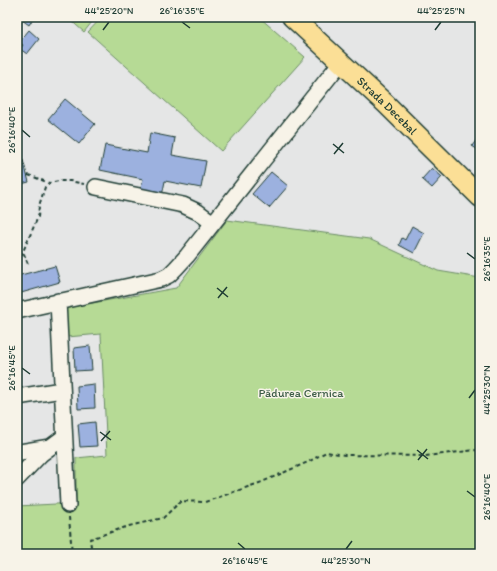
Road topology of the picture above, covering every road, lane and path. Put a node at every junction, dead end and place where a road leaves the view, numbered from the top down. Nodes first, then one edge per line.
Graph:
1 (292, 17) edge
2 (341, 62) junction
3 (28, 175) dead end
4 (49, 183) junction
5 (96, 187) joint
6 (480, 197) edge
7 (213, 223) junction
8 (21, 256) junction
9 (17, 257) edge
10 (28, 264) dead end
11 (58, 301) junction
12 (17, 311) edge
13 (62, 390) junction
14 (17, 396) edge
15 (64, 437) junction
16 (52, 446) junction
17 (20, 452) dead end
18 (480, 452) edge
19 (17, 479) edge
20 (68, 505) joint
21 (72, 554) edge
22 (92, 554) edge

1 - 2 main road, Strada Decebal
2 - 6 main road, Strada Decebal
2 - 7 lane
3 - 4 path
4 - 5 path
4 - 8 path
5 - 7 lane
7 - 11 lane
8 - 9 path
8 - 10 path
11 - 12 lane
11 - 13 lane
13 - 14 lane
13 - 15 lane
15 - 16 lane
15 - 20 lane
16 - 17 lane
16 - 19 lane
18 - 22 path
20 - 21 path

